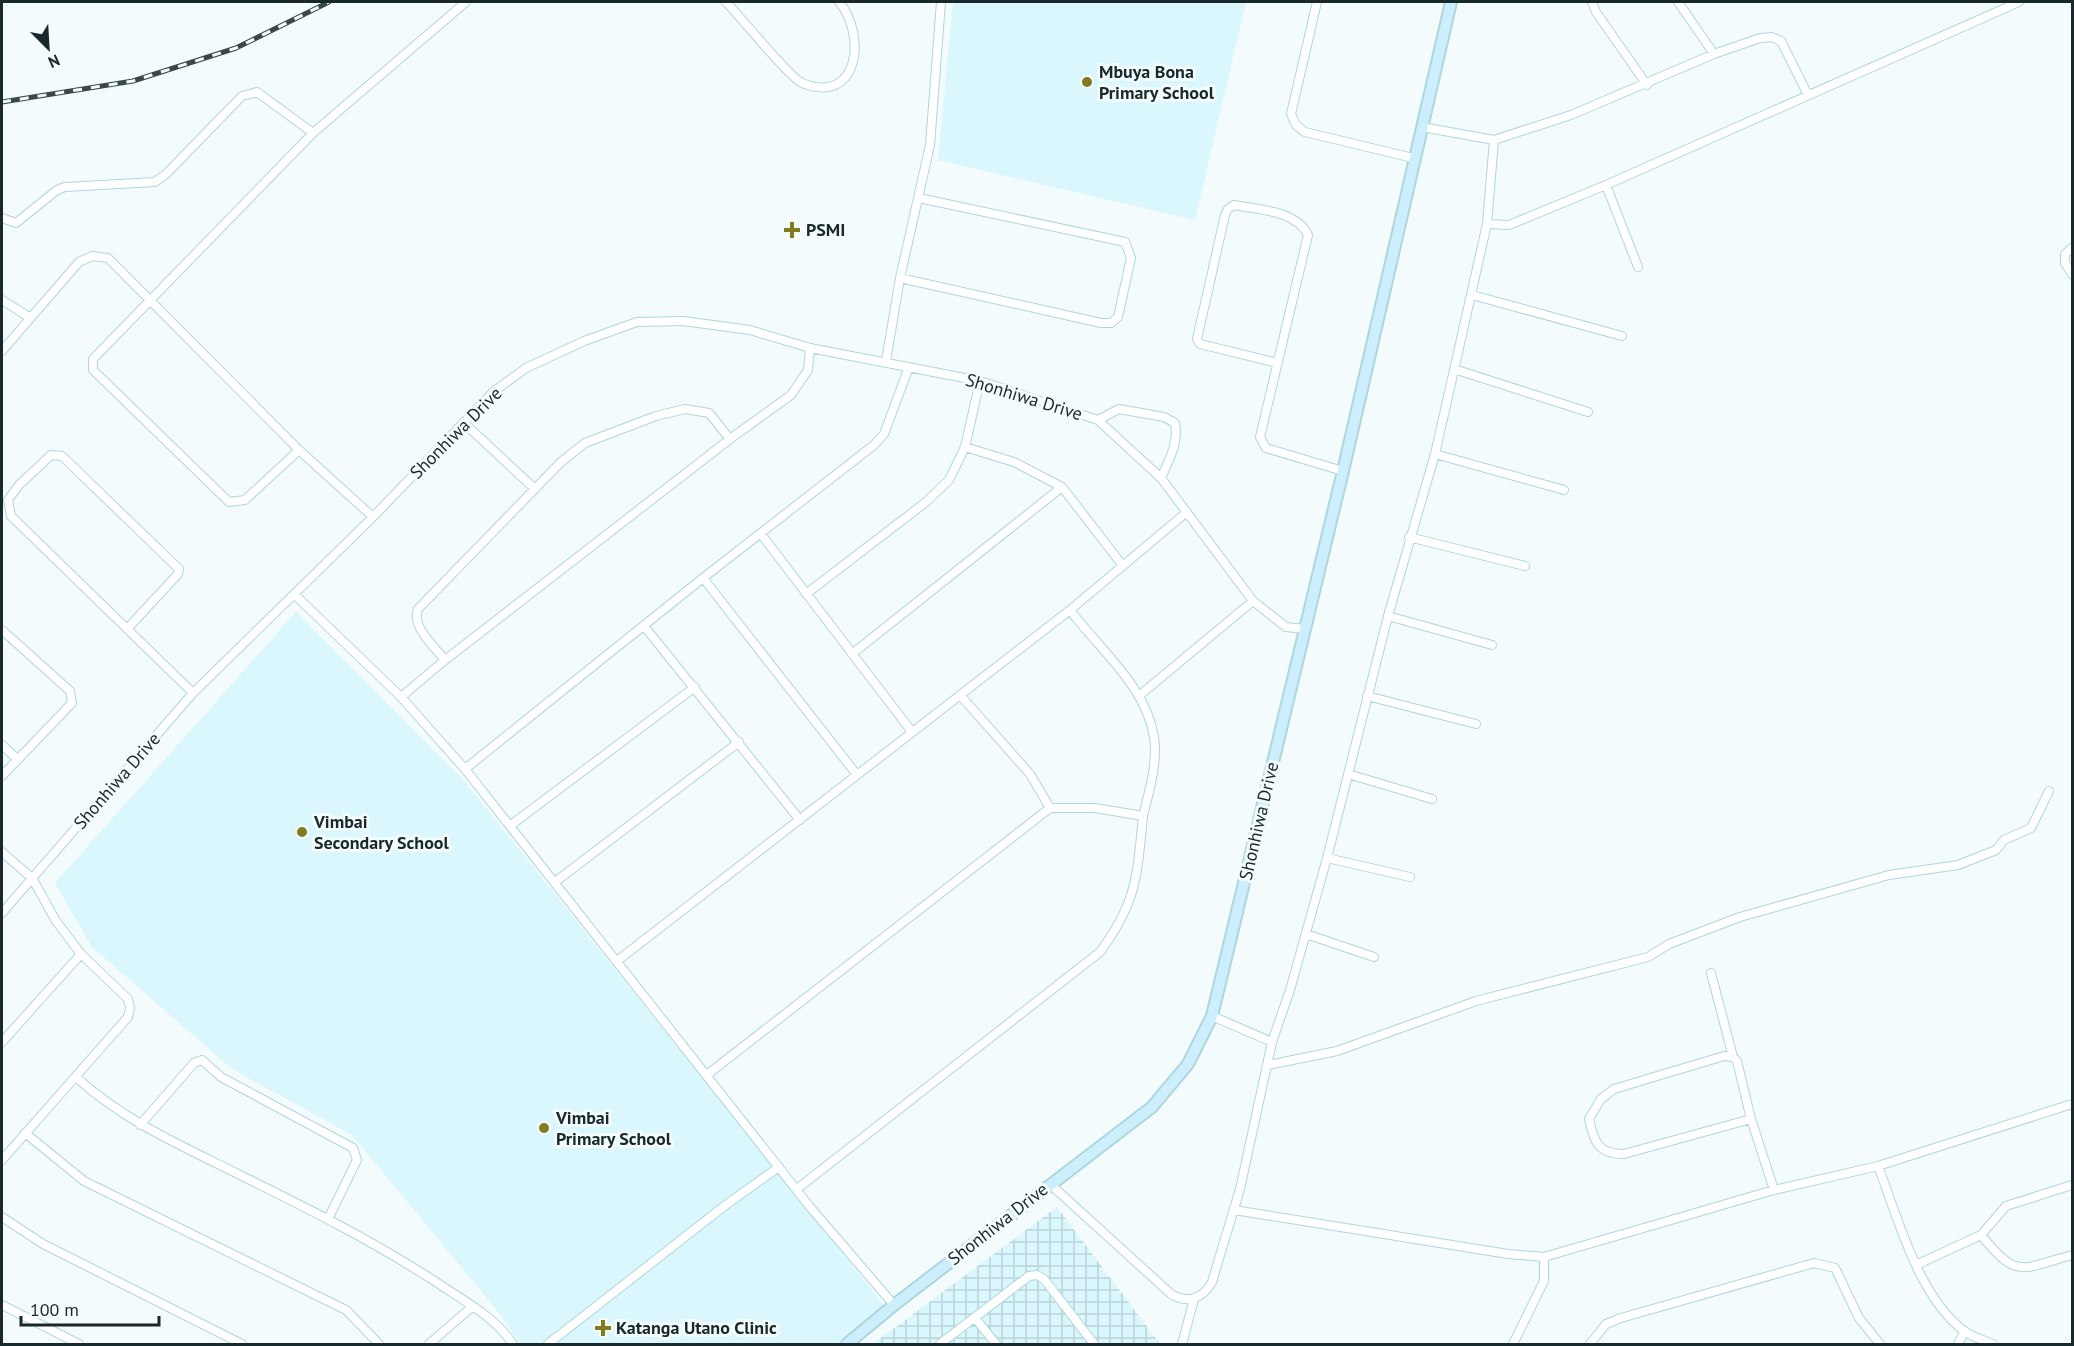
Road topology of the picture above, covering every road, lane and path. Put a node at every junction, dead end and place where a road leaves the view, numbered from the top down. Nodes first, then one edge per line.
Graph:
1 (466, 2) edge
2 (726, 2) edge
3 (839, 2) edge
4 (941, 2) edge
5 (1317, 2) edge
6 (1451, 2) edge
7 (1592, 2) edge
8 (1678, 2) edge
9 (2019, 2) edge
10 (1714, 54) junction
11 (1647, 85) junction
12 (1808, 95) junction
13 (1422, 127) junction
14 (312, 133) junction
15 (1494, 140) junction
16 (1413, 158) junction
17 (1605, 185) junction
18 (919, 198) junction
19 (2, 218) edge
20 (1487, 224) junction
21 (2073, 248) edge
22 (1638, 267) dead end
23 (2073, 274) edge
24 (900, 278) junction
25 (1472, 295) junction
26 (2, 300) edge
27 (148, 301) junction
28 (29, 316) junction
29 (1622, 336) dead end
30 (810, 348) junction
31 (2, 351) edge
32 (886, 361) junction
33 (1278, 363) junction
34 (909, 367) junction
35 (1454, 369) junction
36 (980, 381) junction
37 (1588, 412) dead end
38 (1098, 420) junction
39 (465, 424) junction
40 (730, 439) junction
41 (965, 447) junction
42 (299, 450) junction
43 (1435, 454) junction
44 (1343, 471) junction
45 (1161, 478) junction
46 (1062, 487) junction
47 (535, 489) junction
48 (1564, 489) dead end
49 (1187, 512) junction
50 (374, 517) junction
51 (760, 534) junction
52 (1409, 537) junction
53 (1123, 566) junction
54 (1525, 566) dead end
55 (703, 578) junction
56 (294, 594) junction
57 (806, 594) junction
58 (1253, 601) junction
59 (1070, 610) junction
60 (1388, 616) junction
61 (644, 626) junction
62 (127, 629) junction
63 (1305, 629) junction
64 (2, 630) edge
65 (1492, 645) dead end
66 (852, 654) junction
67 (445, 660) junction
68 (695, 687) junction
69 (193, 693) junction
70 (960, 695) junction
71 (1140, 695) junction
72 (1367, 696) junction
73 (401, 697) junction
74 (1476, 724) dead end
75 (912, 732) junction
76 (739, 742) junction
77 (2, 745) edge
78 (17, 759) junction
79 (465, 769) junction
80 (1348, 774) junction
81 (857, 775) junction
82 (2, 776) edge
83 (2049, 791) dead end
84 (1432, 799) dead end
85 (1050, 808) junction
86 (1143, 816) junction
87 (800, 820) junction
88 (511, 825) junction
89 (2, 852) edge
90 (1327, 858) junction
91 (1410, 877) dead end
92 (32, 878) junction
93 (555, 882) junction
94 (2, 913) edge
95 (1306, 934) junction
96 (81, 954) junction
97 (1374, 957) dead end
98 (617, 961) junction
99 (1711, 973) dead end
100 (1212, 1016) junction
101 (2, 1042) edge
102 (1272, 1042) junction
103 (1733, 1057) junction
104 (1268, 1065) junction
105 (708, 1074) junction
106 (76, 1077) junction
107 (2073, 1104) edge
108 (1751, 1119) junction
109 (140, 1125) junction
110 (25, 1134) junction
111 (2, 1159) edge
112 (1878, 1166) junction
113 (779, 1167) junction
114 (1050, 1184) junction
115 (2073, 1185) edge
116 (796, 1189) junction
117 (1774, 1190) junction
118 (1234, 1210) junction
119 (2, 1217) edge
120 (328, 1218) junction
121 (1981, 1235) junction
122 (2073, 1255) edge
123 (1544, 1257) junction
124 (1916, 1266) junction
125 (1194, 1299) junction
126 (2, 1305) edge
127 (894, 1305) junction
128 (472, 1306) junction
129 (975, 1317) junction
130 (1965, 1331) junction
131 (851, 1343) edge
132 (79, 1344) edge
133 (242, 1344) edge
134 (379, 1344) edge
135 (429, 1344) edge
136 (513, 1344) edge
137 (548, 1344) edge
138 (940, 1344) edge
139 (996, 1344) edge
140 (1094, 1344) edge
141 (1182, 1344) edge
142 (1513, 1344) edge
143 (1590, 1344) edge
144 (1880, 1344) edge
145 (1958, 1344) edge
146 (1994, 1344) edge

1 - 14 street
2 - 3 street
4 - 18 street
5 - 16 street
6 - 13 street
7 - 11 street
8 - 10 street
9 - 12 street
10 - 11 street
10 - 12 street
11 - 15 street
12 - 17 street
13 - 15 street
13 - 16 street
14 - 19 street
14 - 27 street
15 - 20 street
16 - 44 street
17 - 20 street
17 - 22 street
18 - 24 street
18 - 24 street
20 - 25 street
21 - 23 street
24 - 32 street
25 - 29 street
25 - 35 street
26 - 28 street
27 - 28 street
27 - 42 street
27 - 42 street
28 - 31 street
30 - 32 street, Shonhiwa Drive
30 - 39 street, Shonhiwa Drive
30 - 40 street
32 - 34 street, Shonhiwa Drive
33 - 33 street
33 - 44 street
34 - 36 street, Shonhiwa Drive
34 - 51 street
35 - 37 street
35 - 43 street
36 - 38 street, Shonhiwa Drive
36 - 41 street
38 - 45 street, Shonhiwa Drive
38 - 45 street
39 - 47 street
39 - 50 street, Shonhiwa Drive
40 - 47 street
40 - 67 street
41 - 46 street
41 - 57 street
42 - 50 street
43 - 48 street
43 - 52 street
44 - 63 street
45 - 49 street, Shonhiwa Drive
46 - 53 street
46 - 66 street
47 - 67 street
49 - 53 street
49 - 58 street, Shonhiwa Drive
50 - 56 street, Shonhiwa Drive
51 - 55 street
51 - 57 street
52 - 54 street
52 - 60 street
53 - 59 street
55 - 61 street
55 - 81 street
56 - 69 street, Shonhiwa Drive
56 - 73 street
57 - 66 street
58 - 63 street, Shonhiwa Drive
58 - 71 street
59 - 70 street
59 - 71 street
60 - 65 street
60 - 72 street
61 - 68 street
61 - 79 street
62 - 62 street
62 - 69 street
63 - 100 street, Shonhiwa Drive
64 - 78 street
66 - 75 street
67 - 73 street
68 - 76 street
68 - 88 street
69 - 92 street, Shonhiwa Drive
70 - 75 street
70 - 85 street
71 - 86 street
72 - 74 street
72 - 80 street
73 - 79 street
75 - 81 street
76 - 87 street
76 - 93 street
77 - 78 street
78 - 82 street
79 - 88 street
80 - 84 street
80 - 90 street
81 - 87 street
83 - 104 street
85 - 86 street
85 - 105 street
86 - 116 street
87 - 98 street
88 - 93 street
89 - 92 street
90 - 91 street
90 - 95 street
92 - 94 street, Shonhiwa Drive
92 - 96 street
93 - 98 street
95 - 97 street
95 - 102 street
96 - 101 street
96 - 106 street
98 - 105 street
99 - 103 street
100 - 102 street
100 - 114 street, Shonhiwa Drive
102 - 104 street
103 - 108 street
103 - 108 street
104 - 118 street
105 - 113 street
106 - 109 street
106 - 110 street
107 - 112 street
108 - 117 street
109 - 120 street
109 - 120 street
110 - 111 street
110 - 134 street
112 - 117 street
112 - 124 street
113 - 116 street
113 - 137 street
114 - 125 street
114 - 127 street, Shonhiwa Drive
115 - 121 street
116 - 127 street
117 - 123 street
118 - 123 street
118 - 125 street
119 - 133 street
120 - 128 street
121 - 122 street
121 - 124 street
123 - 142 street
124 - 130 street
125 - 141 street
126 - 132 street
127 - 131 street, Shonhiwa Drive
128 - 135 street
128 - 136 street
129 - 138 street
129 - 139 street
129 - 140 street
130 - 145 street
130 - 146 street
143 - 144 street

